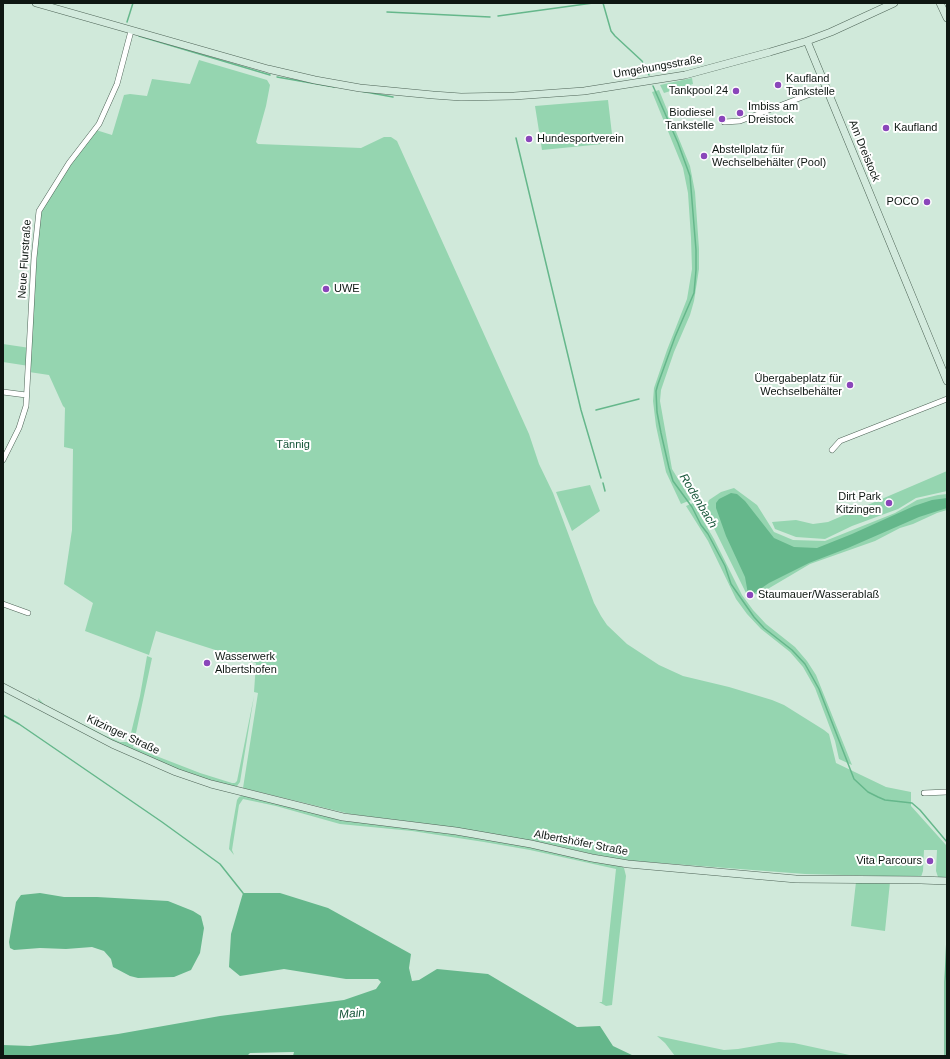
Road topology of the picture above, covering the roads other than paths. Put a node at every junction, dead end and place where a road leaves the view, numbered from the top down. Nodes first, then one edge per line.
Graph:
1 (36, 3) edge
2 (894, 3) edge
3 (940, 3) edge
4 (947, 18) edge
5 (131, 31) junction
6 (807, 41) junction
7 (826, 88) junction
8 (724, 122) dead end
9 (947, 380) edge
10 (3, 392) edge
11 (26, 395) junction
12 (947, 399) edge
13 (5, 449) edge
14 (832, 450) dead end
15 (3, 460) edge
16 (3, 604) edge
17 (28, 613) dead end
18 (3, 688) edge
19 (238, 791) joint
20 (924, 792) dead end
21 (947, 792) edge
22 (947, 881) edge

1 - 5 street, Umgehungsstraße
2 - 6 street
3 - 4 street
5 - 6 street, Umgehungsstraße
5 - 11 street, Neue Flurstraße
6 - 7 street, Am Dreistock
7 - 8 street
7 - 9 street, Am Dreistock
10 - 11 street
11 - 13 street, Neue Flurstraße
12 - 14 street
13 - 15 street, Neue Flurstraße
16 - 17 street
18 - 19 street, Kitzinger Straße
19 - 22 street, Albertshöfer Straße
20 - 21 street

